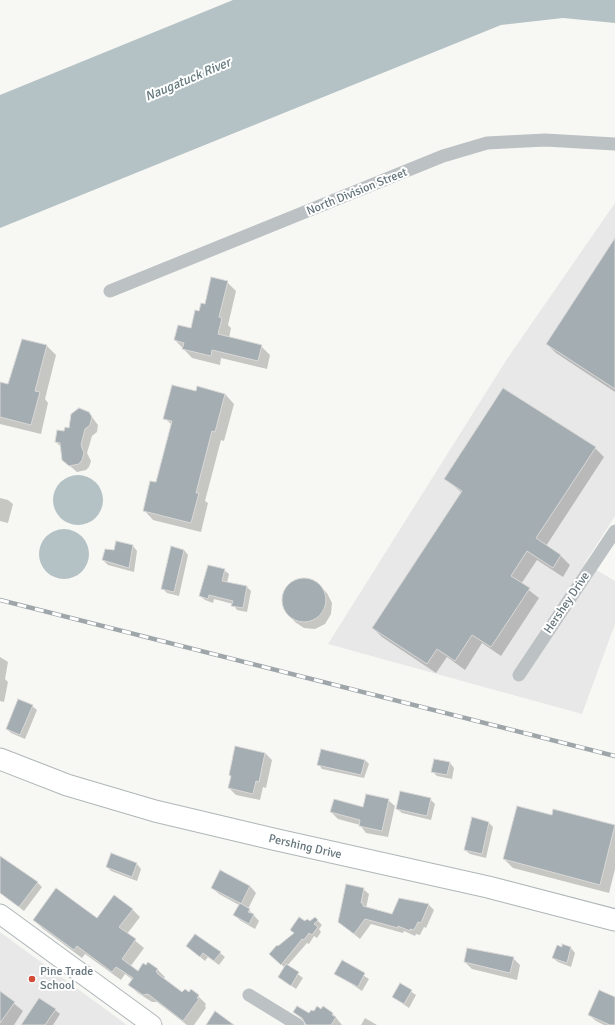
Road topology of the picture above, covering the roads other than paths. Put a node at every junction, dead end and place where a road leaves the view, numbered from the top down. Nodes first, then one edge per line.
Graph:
1 (615, 144) edge
2 (110, 291) dead end
3 (615, 531) edge
4 (519, 675) dead end
5 (0, 759) edge
6 (0, 914) edge
7 (615, 920) edge
8 (249, 995) dead end
9 (152, 1025) edge
10 (298, 1025) edge

1 - 2 street, North Division Street
3 - 4 street, Hershey Drive
5 - 7 main road, Pershing Drive
6 - 9 main road
8 - 10 street

